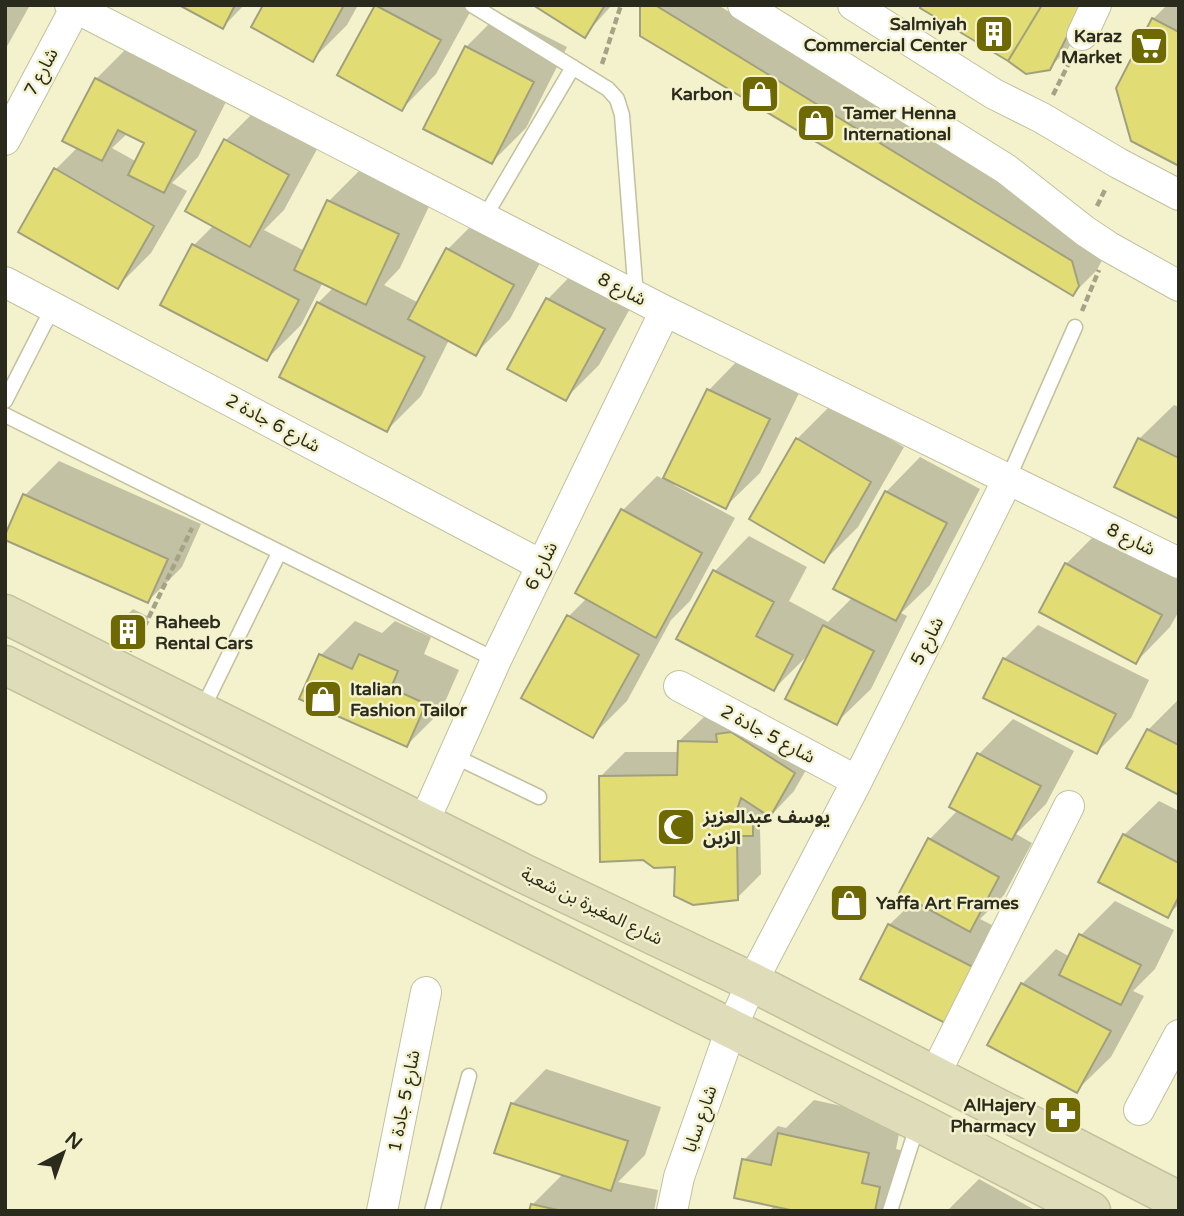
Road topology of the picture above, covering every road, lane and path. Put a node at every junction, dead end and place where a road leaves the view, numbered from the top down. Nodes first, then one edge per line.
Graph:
1 (472, 5) edge
2 (621, 5) edge
3 (743, 5) edge
4 (853, 5) edge
5 (1096, 5) edge
6 (74, 6) edge
7 (1083, 35) joint
8 (573, 67) junction
9 (596, 81) junction
10 (1042, 118) junction
11 (5, 140) edge
12 (1118, 163) junction
13 (1179, 195) edge
14 (484, 218) junction
15 (1097, 239) junction
16 (5, 282) edge
17 (1179, 286) edge
18 (636, 296) junction
19 (53, 307) junction
20 (664, 311) junction
21 (1075, 327) joint
22 (5, 401) edge
23 (5, 415) edge
24 (1008, 479) junction
25 (199, 513) junction
26 (279, 553) junction
27 (1179, 563) edge
28 (541, 565) junction
29 (5, 614) edge
30 (496, 660) junction
31 (123, 673) junction
32 (13, 674) edge
33 (679, 687) dead end
34 (201, 713) junction
35 (452, 755) junction
36 (857, 781) junction
37 (539, 797) dead end
38 (1069, 806) dead end
39 (423, 824) junction
40 (752, 982) junction
41 (426, 992) dead end
42 (731, 1028) junction
43 (1179, 1035) edge
44 (469, 1076) dead end
45 (934, 1076) junction
46 (1139, 1110) dead end
47 (918, 1122) junction
48 (1179, 1201) edge
49 (382, 1211) edge
50 (432, 1211) edge
51 (672, 1211) edge
52 (890, 1211) edge
53 (1091, 1211) edge

1 - 8 lane
2 - 9 path
3 - 15 street
4 - 10 street
5 - 7 street
6 - 11 street, شارع 7
6 - 14 street, شارع 8
7 - 10 path
8 - 9 lane
8 - 14 lane
9 - 18 lane
10 - 12 street
12 - 13 street
12 - 15 path
14 - 18 street, شارع 8
15 - 17 street
15 - 21 path
16 - 19 street, شارع 6 جادة 2
18 - 20 street, شارع 8
19 - 22 lane
19 - 28 street, شارع 6 جادة 2
20 - 24 street, شارع 8
20 - 28 street, شارع 6
21 - 24 lane, شارع 5
23 - 25 lane
24 - 27 street, شارع 8
24 - 36 street, شارع 5
25 - 26 lane
25 - 31 path
26 - 30 lane
26 - 34 lane
28 - 30 street, شارع 6
29 - 31 main road, شارع المغيرة بن شعبة
30 - 35 street, شارع 6
31 - 34 main road, شارع المغيرة بن شعبة
32 - 42 main road
33 - 36 street, شارع 5 جادة 2
34 - 39 main road, شارع المغيرة بن شعبة
35 - 37 lane
35 - 39 street, شارع 6
36 - 40 street, شارع 5
38 - 45 street
39 - 40 main road, شارع المغيرة بن شعبة
40 - 42 street, شارع 5
40 - 45 main road, شارع المغيرة بن شعبة
41 - 49 street, شارع 5 جادة 1
42 - 47 main road
42 - 51 street, شارع سابا
43 - 46 street
44 - 50 lane
45 - 48 main road, شارع المغيرة بن شعبة
47 - 52 lane
47 - 53 main road

